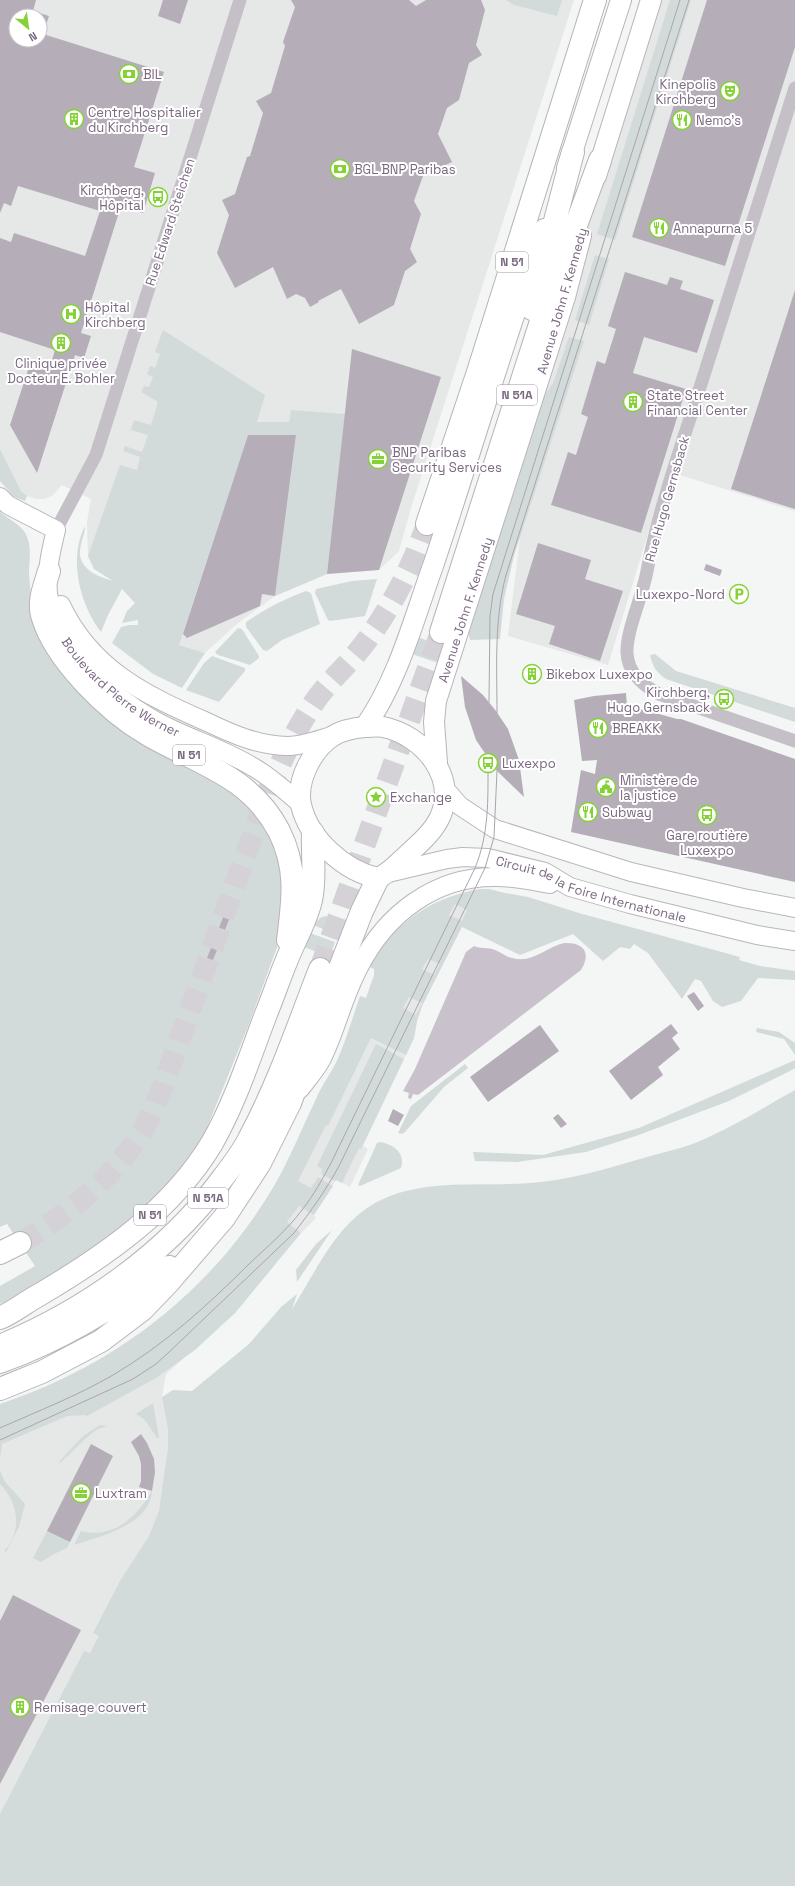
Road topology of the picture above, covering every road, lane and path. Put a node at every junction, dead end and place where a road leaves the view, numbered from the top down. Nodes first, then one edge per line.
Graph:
1 (240, 0) edge
2 (595, 0) edge
3 (621, 0) edge
4 (651, 0) edge
5 (795, 88) edge
6 (572, 152) junction
7 (600, 160) junction
8 (0, 497) edge
9 (428, 524) tunnel mouth
10 (56, 530) junction
11 (49, 571) junction
12 (365, 727) junction
13 (332, 736) junction
14 (795, 741) edge
15 (437, 763) junction
16 (445, 789) junction
17 (301, 804) junction
18 (313, 833) junction
19 (383, 875) junction
20 (570, 887) junction
21 (795, 908) edge
22 (795, 941) edge
23 (286, 961) junction
24 (290, 1103) junction
25 (203, 1241) junction
26 (20, 1243) tunnel mouth
27 (0, 1253) edge
28 (35, 1297) junction
29 (0, 1310) edge
30 (0, 1318) edge
31 (0, 1330) edge
32 (0, 1346) edge
33 (0, 1362) edge
34 (0, 1388) edge

1 - 10 street, Rue Edward Steichen
2 - 9 highway, N 51
3 - 6 main road, N 51
4 - 7 main road, Avenue John F. Kennedy / N 51
5 - 14 street, Rue Hugo Gernsback
6 - 7 highway, N 51A
6 - 12 main road, N 51
7 - 15 main road, Avenue John F. Kennedy / N 51
8 - 10 main road
10 - 11 main road, Boulevard Pierre Werner
11 - 13 main road, Boulevard Pierre Werner
11 - 17 main road, Boulevard Pierre Werner
11 - 23 highway, N 51
12 - 13 main road, N 51
12 - 15 main road, N 51
13 - 17 main road, N 51
15 - 16 main road, N 51
16 - 19 main road, N 51
16 - 21 main road
17 - 18 main road, N 51
18 - 19 main road, N 51
18 - 23 highway, N 51
19 - 20 main road, Circuit de la Foire Internationale
19 - 24 highway, N 51
20 - 22 main road, Circuit de la Foire Internationale
20 - 24 main road
23 - 28 highway, N 51
24 - 25 highway, N 51
25 - 33 highway, N 51
25 - 34 highway, N 51
26 - 27 highway
28 - 29 highway
28 - 30 highway, N 51
31 - 32 highway, N 51A

